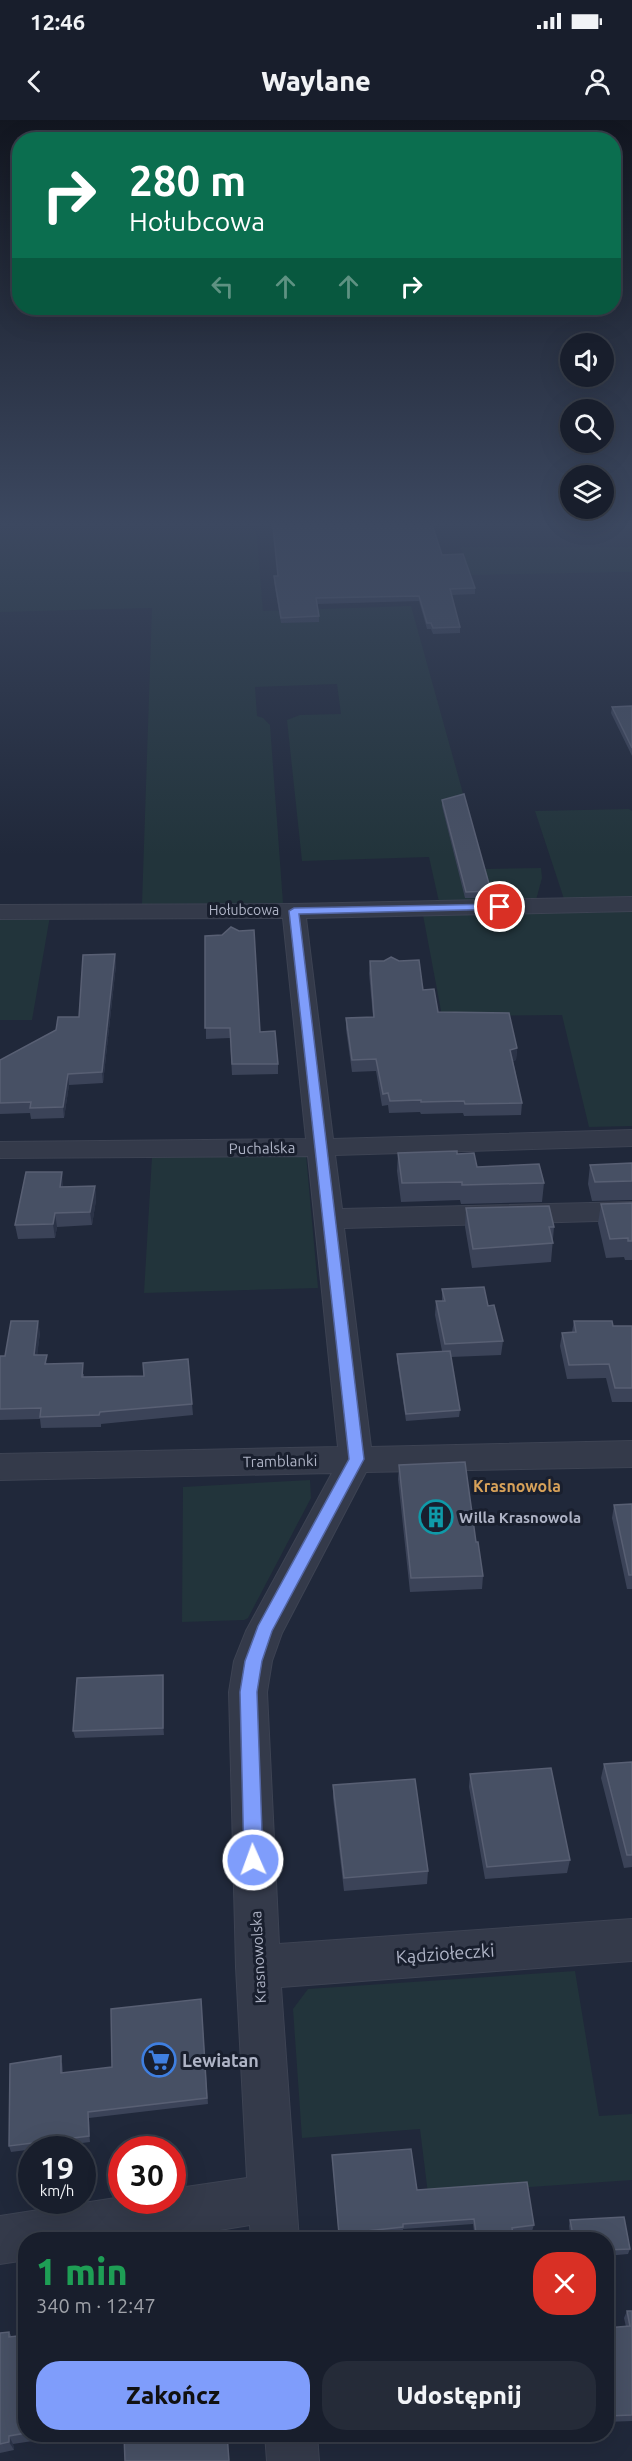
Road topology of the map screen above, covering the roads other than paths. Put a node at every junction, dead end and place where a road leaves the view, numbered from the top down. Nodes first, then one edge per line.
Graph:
1 (632, 904) edge
2 (294, 911) junction
3 (0, 912) edge
4 (632, 1138) edge
5 (321, 1147) junction
6 (0, 1150) edge
7 (632, 1211) edge
8 (330, 1219) junction
9 (632, 1454) edge
10 (356, 1459) junction
11 (0, 1467) edge
12 (632, 1940) edge
13 (258, 1967) junction
14 (274, 2219) edge
15 (104, 2232) edge
16 (18, 2239) edge
17 (0, 2240) edge
18 (292, 2442) edge
19 (293, 2461) edge

1 - 2 street, Hołubcowa
2 - 3 street, Hołubcowa
2 - 5 street
4 - 5 street, Puchalska
5 - 6 street, Puchalska
5 - 8 street
7 - 8 street
8 - 10 street
9 - 10 street, Tramblanki
10 - 11 street, Tramblanki
10 - 13 street, Krasnowolska
12 - 13 street, Kądziołeczki
13 - 14 street, Krasnowolska
14 - 15 street
16 - 17 street
18 - 19 street

